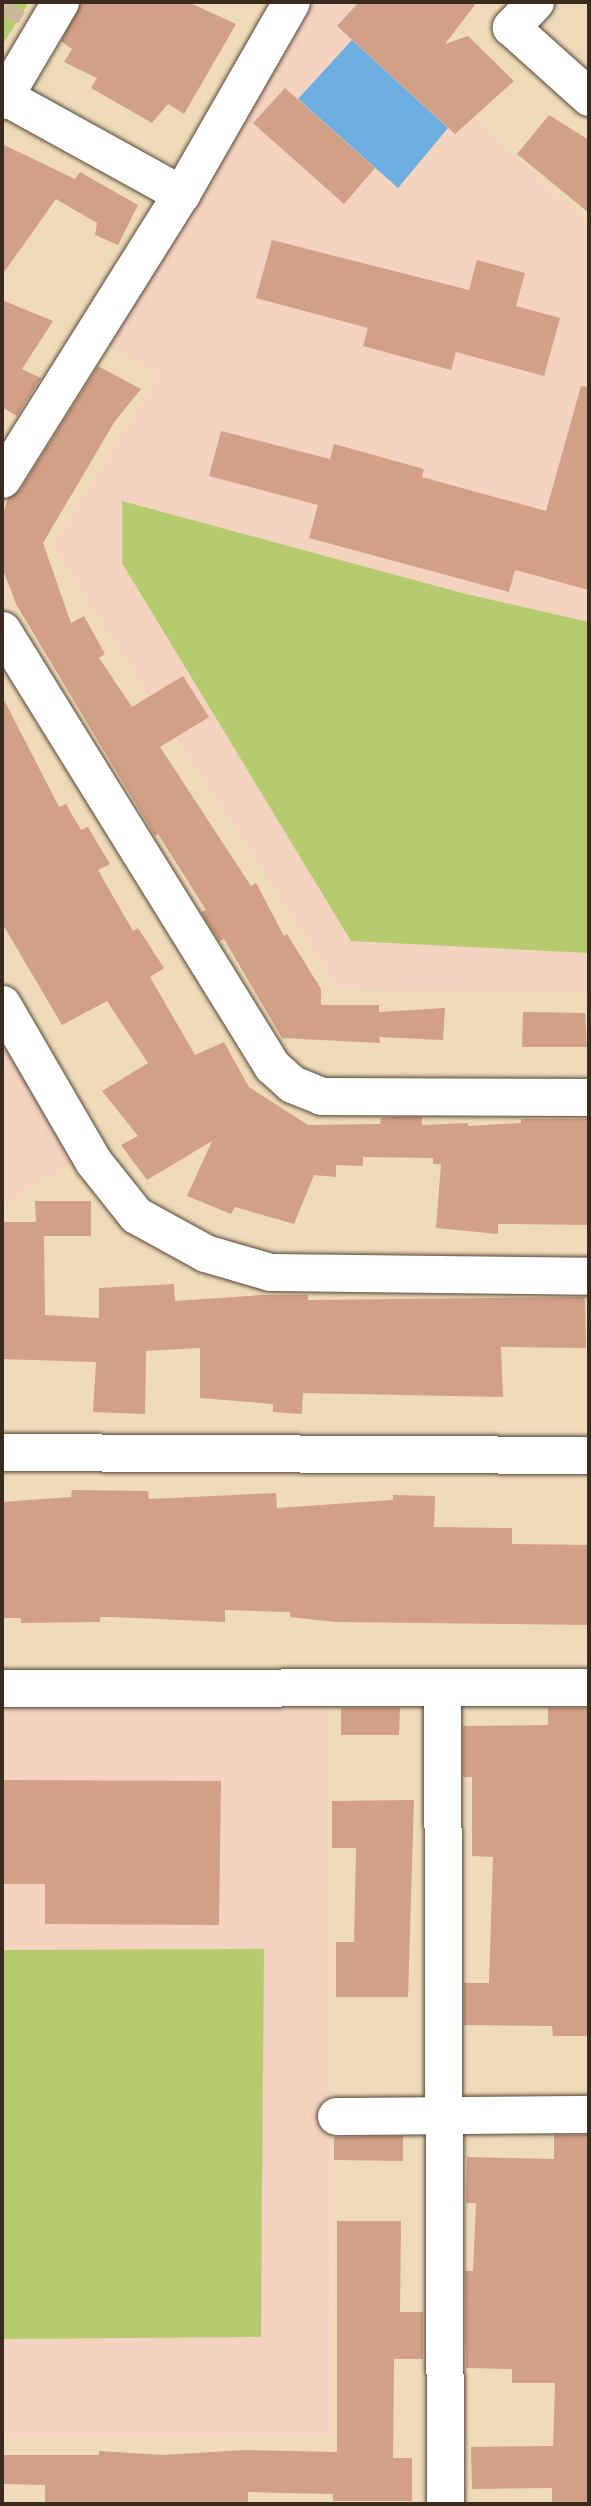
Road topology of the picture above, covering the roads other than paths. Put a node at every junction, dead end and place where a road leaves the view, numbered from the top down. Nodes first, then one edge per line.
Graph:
1 (60, 2) edge
2 (291, 2) edge
3 (535, 2) edge
4 (3, 97) edge
5 (589, 97) edge
6 (181, 194) junction
7 (2, 479) edge
8 (2, 630) edge
9 (2, 1004) edge
10 (589, 1097) edge
11 (589, 1276) edge
12 (2, 1452) edge
13 (589, 1455) edge
14 (589, 1687) edge
15 (2, 1688) edge
16 (442, 1688) junction
17 (589, 2114) edge
18 (444, 2115) junction
19 (336, 2116) dead end
20 (445, 2504) edge

1 - 4 street
2 - 6 street
3 - 5 street
4 - 6 street
6 - 7 street
8 - 10 street
9 - 11 street
12 - 13 street
14 - 16 street
15 - 16 street
16 - 18 street
17 - 18 street
18 - 19 street
18 - 20 street

